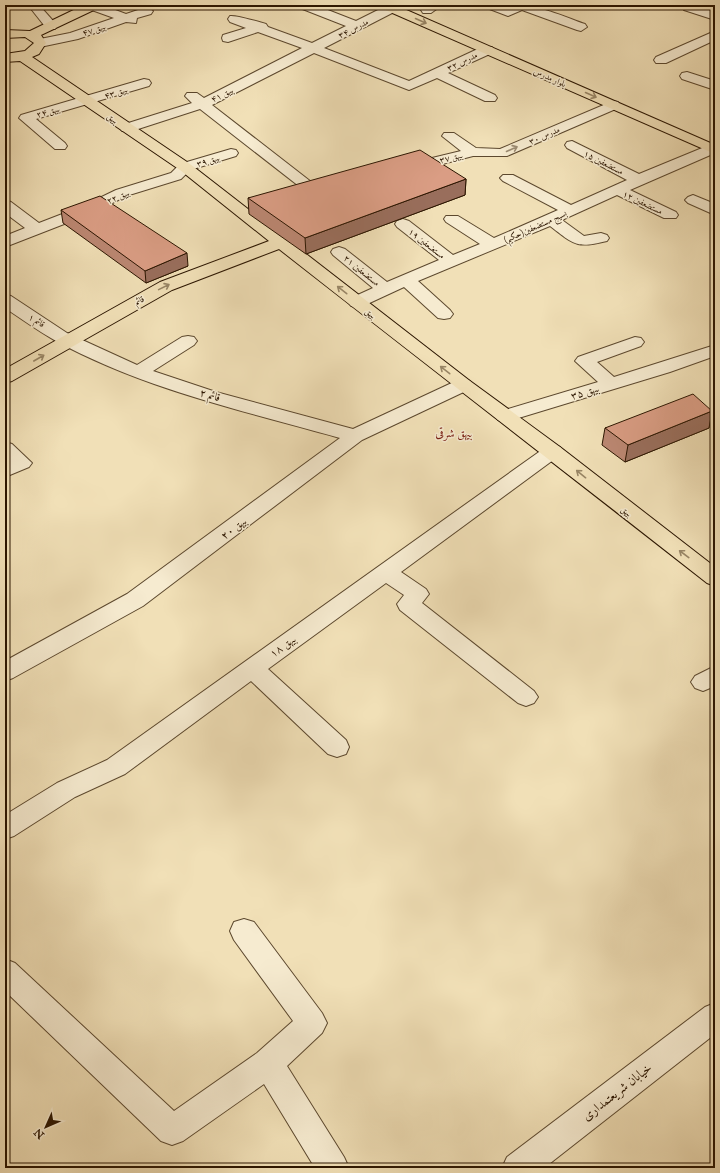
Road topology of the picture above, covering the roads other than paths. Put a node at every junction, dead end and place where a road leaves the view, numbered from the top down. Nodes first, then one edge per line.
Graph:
1 (94, 5) edge
2 (304, 5) edge
3 (491, 5) edge
4 (33, 6) dead end
5 (389, 7) edge
6 (426, 7) edge
7 (688, 7) dead end
8 (146, 11) dead end
9 (715, 16) edge
10 (128, 18) junction
11 (234, 20) dead end
12 (275, 20) dead end
13 (142, 25) dead end
14 (51, 26) junction
15 (357, 26) junction
16 (581, 28) dead end
17 (258, 29) junction
18 (5, 34) edge
19 (715, 35) edge
20 (228, 38) dead end
21 (35, 39) junction
22 (313, 48) junction
23 (486, 50) junction
24 (13, 57) edge
25 (661, 60) dead end
26 (438, 73) junction
27 (687, 76) dead end
28 (144, 83) dead end
29 (569, 86) junction
30 (715, 86) edge
31 (490, 98) dead end
32 (89, 100) junction
33 (198, 100) junction
34 (612, 105) junction
35 (127, 128) junction
36 (449, 136) dead end
37 (572, 145) dead end
38 (60, 146) dead end
39 (714, 149) edge
40 (474, 152) junction
41 (231, 153) dead end
42 (185, 167) junction
43 (398, 171) edge
44 (508, 178) dead end
45 (637, 179) junction
46 (329, 188) edge
47 (617, 189) junction
48 (693, 200) dead end
49 (5, 205) edge
50 (264, 207) edge
51 (569, 210) junction
52 (715, 210) edge
53 (243, 214) junction
54 (670, 215) dead end
55 (452, 219) dead end
56 (551, 219) junction
57 (403, 224) edge
58 (36, 229) junction
59 (601, 238) dead end
60 (5, 242) edge
61 (281, 242) junction
62 (492, 244) junction
63 (339, 252) dead end
64 (452, 262) junction
65 (406, 280) junction
66 (385, 289) junction
67 (6, 302) edge
68 (357, 302) junction
69 (444, 314) dead end
70 (69, 341) junction
71 (188, 341) dead end
72 (635, 342) dead end
73 (713, 353) edge
74 (140, 371) junction
75 (5, 377) edge
76 (611, 384) junction
77 (463, 385) junction
78 (506, 416) junction
79 (355, 436) junction
80 (5, 448) edge
81 (553, 452) junction
82 (5, 471) edge
83 (386, 572) junction
84 (715, 578) edge
85 (252, 668) junction
86 (5, 672) edge
87 (526, 697) dead end
88 (337, 746) dead end
89 (5, 828) edge
90 (244, 931) dead end
91 (5, 972) edge
92 (715, 1016) edge
93 (268, 1063) junction
94 (334, 1168) edge
95 (518, 1168) edge

1 - 10 street
1 - 14 main road
2 - 15 street
3 - 16 street
4 - 14 street
5 - 15 street, مدرس ۳۴
5 -> 23 main road, بلوار مدرس
6 - 29 main road, بلوار مدرس
7 - 9 street
8 - 10 street, بیهق ۴۷
10 - 13 street
10 - 21 street, بیهق ۴۷
11 - 17 street, مدرس ۳۲
12 - 17 street
14 - 21 main road
15 - 22 street, مدرس ۳۴
17 - 20 street
17 - 22 street, مدرس ۳۲
18 - 21 main road
19 - 25 street
21 - 24 main road
22 - 26 street, مدرس ۳۲
22 - 33 street, بیهق ۴۱
23 - 26 street, مدرس ۳۲
23 - 29 main road, بلوار مدرس
24 - 32 main road, بیهق
26 - 31 street
27 - 30 street
28 - 32 street, بیهق ۴۳
29 -> 34 main road, بلوار مدرس
32 - 35 main road, بیهق
32 - 38 street, بیهق ۲۴
33 - 35 street, بیهق ۴۱
33 - 46 street
34 - 39 main road, بلوار مدرس
40 -> 34 street, مدرس ۳۰
35 - 42 main road, بیهق
36 - 40 street
37 - 45 street, مستضعفین ۱۵
39 - 45 street, بسیج مستضعفین(حکیم)
40 - 43 street, بیهق ۳۷
41 - 42 street, بیهق ۳۹
42 - 53 main road, بیهق
42 - 58 street, بیهق ۲۲
44 - 51 street
45 - 47 street, بسیج مستضعفین(حکیم)
47 - 51 street, بسیج مستضعفین(حکیم)
47 - 54 street, مستضعفین ۱۲
48 - 52 street
49 - 58 street
50 - 53 street
51 - 56 street, بسیج مستضعفین(حکیم)
53 - 61 main road, بیهق
55 - 62 street
56 - 59 street
56 - 62 street, بسیج مستضعفین(حکیم)
57 - 64 street, مستضعفین ۱۹
58 - 60 street, بیهق ۲۲
68 -> 61 main road, بیهق
70 -> 61 main road, قائم
62 - 64 street, بسیج مستضعفین(حکیم)
63 - 66 street, مستضعفین ۲۱
64 - 65 street, بسیج مستضعفین(حکیم)
65 - 66 street, بسیج مستضعفین(حکیم)
65 - 69 street
66 - 68 street, بسیج مستضعفین(حکیم)
67 - 70 street, قائم ۱
77 -> 68 main road, بیهق
70 - 74 street, قائم ۲
75 -> 70 main road, قائم
71 - 74 street
72 - 76 street
73 - 76 street, بیهق ۳۵
74 - 79 street, قائم ۲
76 - 78 street, بیهق ۳۵
77 - 78 main road, بیهق
77 - 79 street, بیهق ۲۰
78 - 81 main road, بیهق
79 - 86 street, بیهق ۲۰
80 - 82 street
81 - 83 street, بیهق ۱۸
84 -> 81 main road, بیهق
83 - 85 street, بیهق ۱۸
83 - 87 street
85 - 88 street
85 - 89 street, بیهق ۱۸
90 - 93 street
91 - 93 street
92 - 95 street, خیابان شریعتمداری
93 - 94 street

